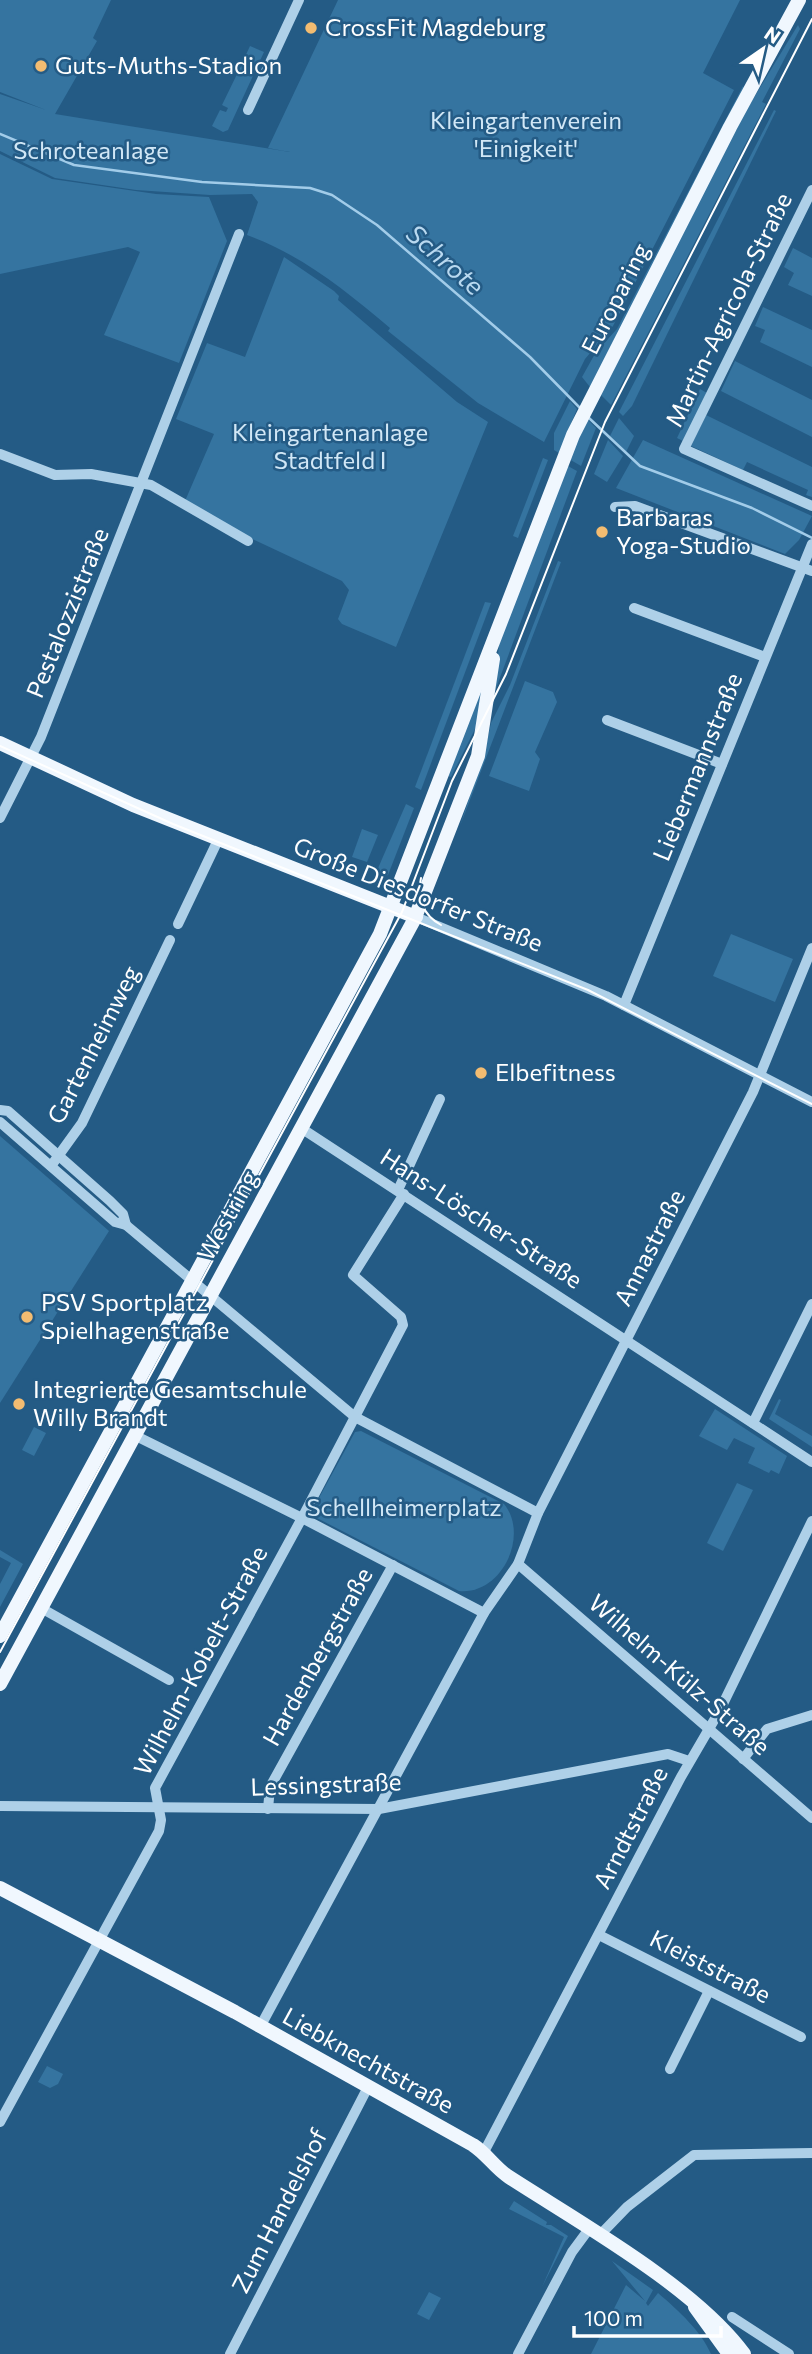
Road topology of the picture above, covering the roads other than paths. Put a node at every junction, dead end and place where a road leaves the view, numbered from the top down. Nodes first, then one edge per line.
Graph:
1 (299, 0) edge
2 (799, 0) edge
3 (248, 110) dead end
4 (812, 190) edge
5 (239, 234) dead end
6 (0, 454) edge
7 (143, 484) junction
8 (812, 506) edge
9 (615, 507) dead end
10 (248, 541) dead end
11 (812, 544) edge
12 (807, 569) edge
13 (634, 608) dead end
14 (498, 630) junction
15 (765, 657) junction
16 (607, 720) dead end
17 (0, 743) edge
18 (31, 758) junction
19 (722, 764) junction
20 (0, 818) edge
21 (218, 840) junction
22 (391, 907) junction
23 (416, 917) junction
24 (178, 924) dead end
25 (170, 940) dead end
26 (812, 947) edge
27 (624, 1004) junction
28 (761, 1074) junction
29 (440, 1099) dead end
30 (812, 1102) edge
31 (0, 1110) edge
32 (0, 1122) edge
33 (302, 1128) junction
34 (59, 1156) junction
35 (51, 1166) junction
36 (401, 1192) junction
37 (126, 1225) junction
38 (191, 1279) junction
39 (211, 1296) junction
40 (812, 1304) edge
41 (627, 1339) junction
42 (355, 1417) junction
43 (753, 1423) junction
44 (134, 1435) junction
45 (812, 1461) edge
46 (538, 1513) junction
47 (302, 1518) junction
48 (812, 1521) edge
49 (518, 1564) junction
50 (393, 1565) junction
51 (41, 1608) junction
52 (484, 1613) junction
53 (0, 1636) edge
54 (169, 1680) dead end
55 (0, 1684) edge
56 (812, 1715) edge
57 (709, 1727) junction
58 (743, 1759) junction
59 (689, 1761) junction
60 (0, 1806) edge
61 (159, 1808) junction
62 (268, 1809) junction
63 (379, 1809) junction
64 (812, 1818) edge
65 (0, 1888) edge
66 (599, 1935) junction
67 (99, 1939) junction
68 (709, 1991) junction
69 (260, 2027) junction
70 (801, 2037) dead end
71 (670, 2069) dead end
72 (368, 2087) junction
73 (0, 2122) edge
74 (484, 2152) junction
75 (812, 2153) edge
76 (594, 2233) junction
77 (695, 2305) junction
78 (733, 2317) dead end
79 (230, 2354) edge
80 (519, 2354) edge
81 (729, 2354) edge
82 (744, 2354) edge
83 (789, 2354) edge

1 - 3 street
2 - 14 main road, Europaring
4 - 8 street, Martin-Agricola-Straße
5 - 7 street, Pestalozzistraße
6 - 7 street
7 - 10 street
7 - 18 street, Pestalozzistraße
9 - 12 street
11 - 12 street, Liebermannstraße
12 - 15 street, Liebermannstraße
13 - 15 street
14 - 22 main road, Europaring
14 - 23 main road, Europaring
15 - 19 street, Liebermannstraße
16 - 19 street
17 - 18 main road, Große Diesdorfer Straße
18 - 20 street, Pestalozzistraße
18 - 21 main road, Große Diesdorfer Straße
19 - 27 street, Liebermannstraße
21 - 22 main road, Große Diesdorfer Straße
21 - 24 street
22 - 23 main road, Große Diesdorfer Straße
22 - 38 main road, Westring
23 - 27 street, Große Diesdorfer Straße
23 - 33 main road, Westring
25 - 34 street, Gartenheimweg
26 - 28 street, Annastraße
27 - 28 street, Große Diesdorfer Straße
28 - 30 street, Große Diesdorfer Straße
28 - 41 street, Annastraße
29 - 36 street
31 - 34 street
32 - 35 street
33 - 36 street, Hans-Löscher-Straße
33 - 39 main road, Westring
34 - 35 street, Gartenheimweg
34 - 37 street
35 - 37 street
36 - 41 street, Hans-Löscher-Straße
36 - 42 street
37 - 38 street
38 - 39 street
38 - 53 main road, Westring
39 - 42 street
39 - 44 main road, Westring
40 - 43 street
41 - 43 street, Hans-Löscher-Straße
41 - 46 street, Annastraße
42 - 46 street
42 - 47 street
43 - 45 street, Hans-Löscher-Straße
44 - 47 street
44 - 51 main road, Westring
46 - 49 street, Annastraße
47 - 50 street
47 - 61 street, Wilhelm-Kobelt-Straße
48 - 57 street, Arndtstraße
49 - 52 street, Annastraße
49 - 57 street, Wilhelm-Külz-Straße
50 - 52 street
50 - 62 street, Hardenbergstraße
51 - 54 street
51 - 55 main road, Westring
52 - 63 street, Annastraße
56 - 58 street
57 - 58 street, Wilhelm-Külz-Straße
57 - 59 street, Arndtstraße
58 - 64 street, Wilhelm-Külz-Straße
59 - 63 street, Lessingstraße
59 - 66 street, Arndtstraße
60 - 61 street, Lessingstraße
61 - 62 street, Lessingstraße
61 - 67 street, Wilhelm-Kobelt-Straße
62 - 63 street, Lessingstraße
63 - 69 street, Annastraße
65 - 67 main road, Liebknechtstraße
66 - 68 street, Kleiststraße
66 - 74 street, Arndtstraße
67 - 69 main road, Liebknechtstraße
67 - 73 street, Wilhelm-Kobelt-Straße
68 - 70 street, Kleiststraße
68 - 71 street
69 - 72 main road, Liebknechtstraße
72 - 74 main road, Liebknechtstraße
72 - 79 street, Zum Handelshof
74 - 76 main road, Liebknechtstraße
75 - 76 street
76 - 77 main road, Liebknechtstraße
76 - 80 street
77 - 81 main road, Liebknechtstraße
77 - 82 main road, Liebknechtstraße
78 - 83 street

